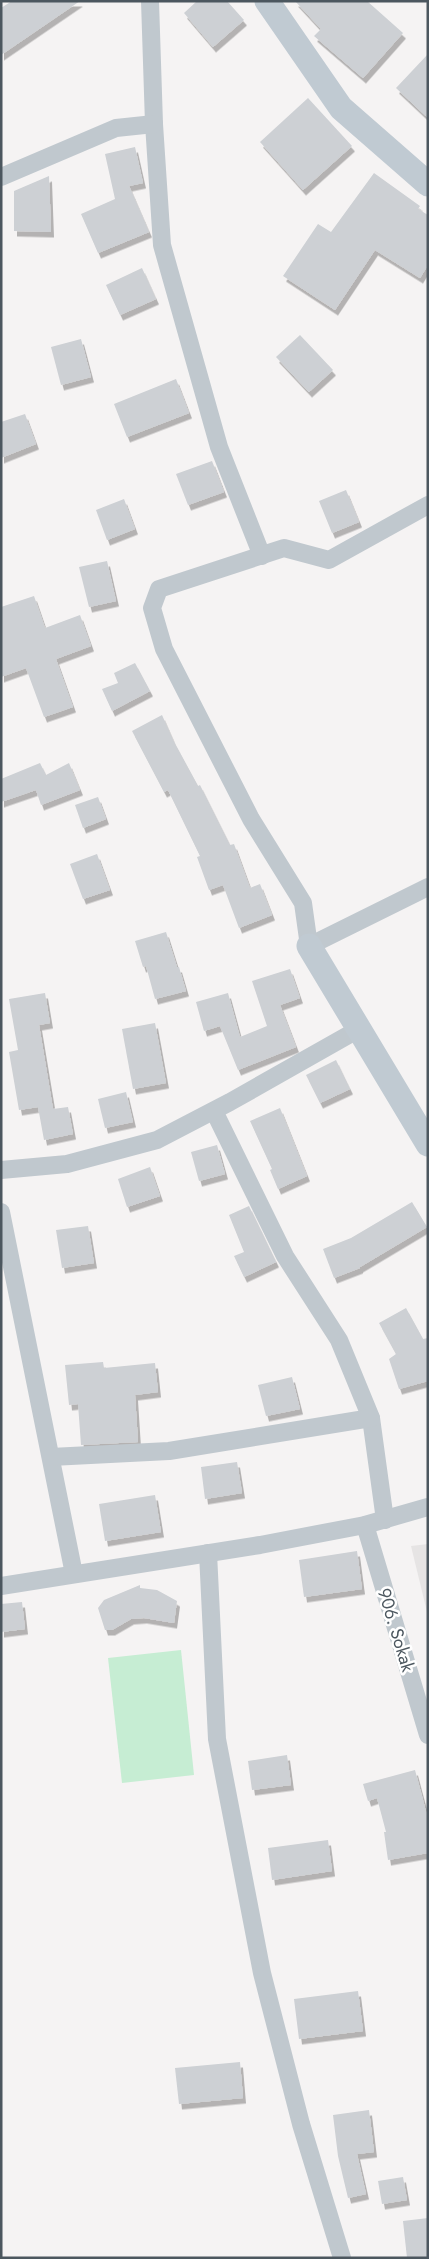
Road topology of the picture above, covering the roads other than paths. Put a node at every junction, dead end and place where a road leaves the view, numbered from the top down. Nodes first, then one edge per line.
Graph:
1 (150, 1) edge
2 (267, 1) edge
3 (154, 124) junction
4 (1, 177) edge
5 (428, 184) edge
6 (428, 505) edge
7 (262, 556) junction
8 (428, 887) edge
9 (309, 946) junction
10 (358, 1029) junction
11 (214, 1111) junction
12 (428, 1144) edge
13 (1, 1170) edge
14 (1, 1212) edge
15 (371, 1418) junction
16 (51, 1457) junction
17 (428, 1507) edge
18 (385, 1520) junction
19 (365, 1526) junction
20 (208, 1553) junction
21 (74, 1574) junction
22 (1, 1586) edge
23 (428, 1735) edge
24 (342, 2258) edge

1 - 3 street
2 - 5 main road
3 - 4 street
3 - 7 street
6 - 7 street
7 - 9 street
8 - 9 street
9 - 10 main road
10 - 11 street
10 - 12 main road
11 - 13 street
11 - 15 street
14 - 16 street
15 - 16 street
15 - 18 street
16 - 21 street
17 - 18 street
18 - 19 street
19 - 20 street
19 - 23 street, 906. Sokak
20 - 21 street
20 - 24 street
21 - 22 street

